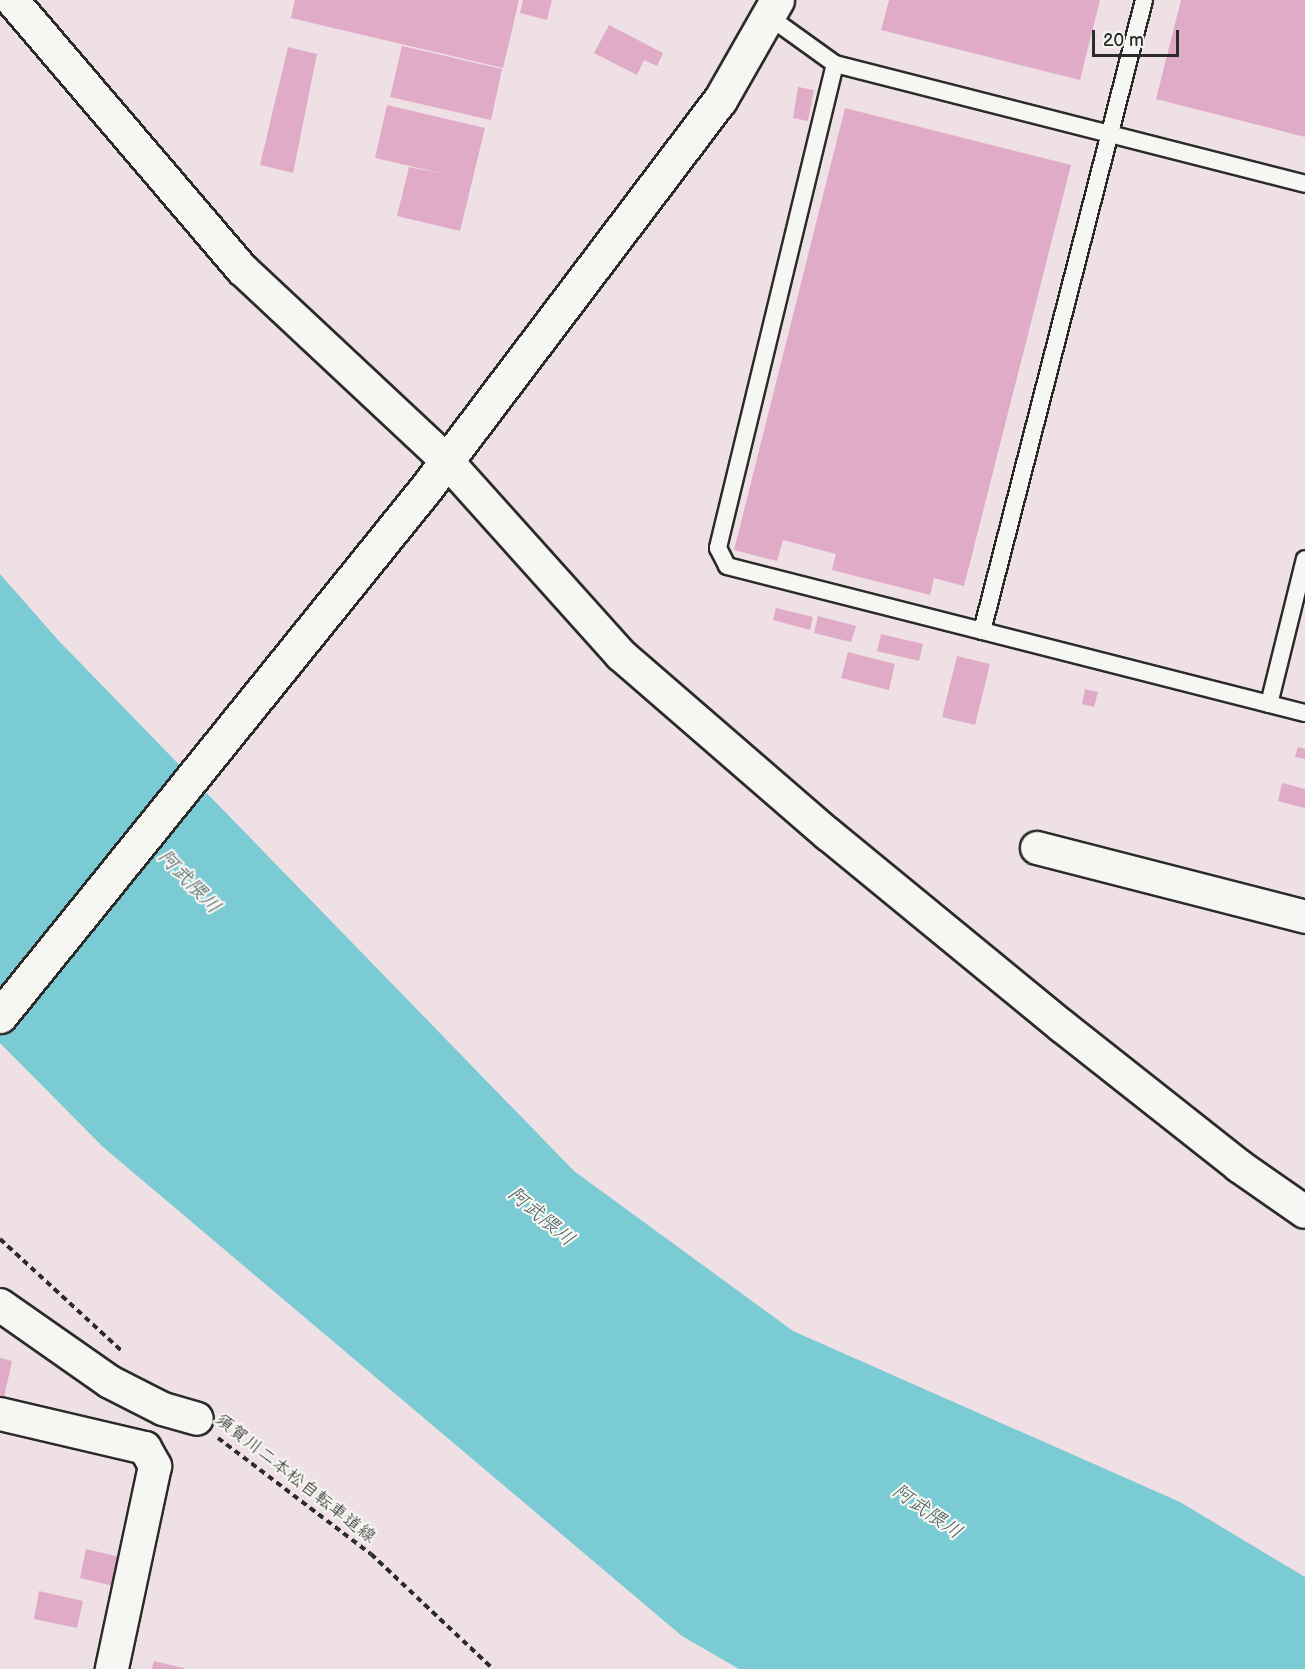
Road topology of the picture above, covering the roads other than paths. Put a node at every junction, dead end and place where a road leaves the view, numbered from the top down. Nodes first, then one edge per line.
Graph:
1 (12, 0) edge
2 (1144, 0) edge
3 (772, 8) edge
4 (835, 64) junction
5 (1112, 136) junction
6 (1305, 184) edge
7 (446, 460) junction
8 (1305, 559) edge
9 (982, 631) junction
10 (1269, 704) junction
11 (1305, 713) edge
12 (1037, 848) dead end
13 (1305, 917) edge
14 (0, 1016) edge
15 (1305, 1212) edge
16 (0, 1305) edge
17 (0, 1414) edge
18 (197, 1419) road end
19 (112, 1669) edge

1 - 7 street
2 - 5 lane
3 - 4 lane
3 - 7 street
4 - 5 lane
4 - 9 lane
5 - 6 lane
5 - 9 lane
7 - 14 street
7 - 15 street
8 - 10 lane
9 - 10 lane
10 - 11 lane
12 - 13 street
16 - 18 street
17 - 19 street

